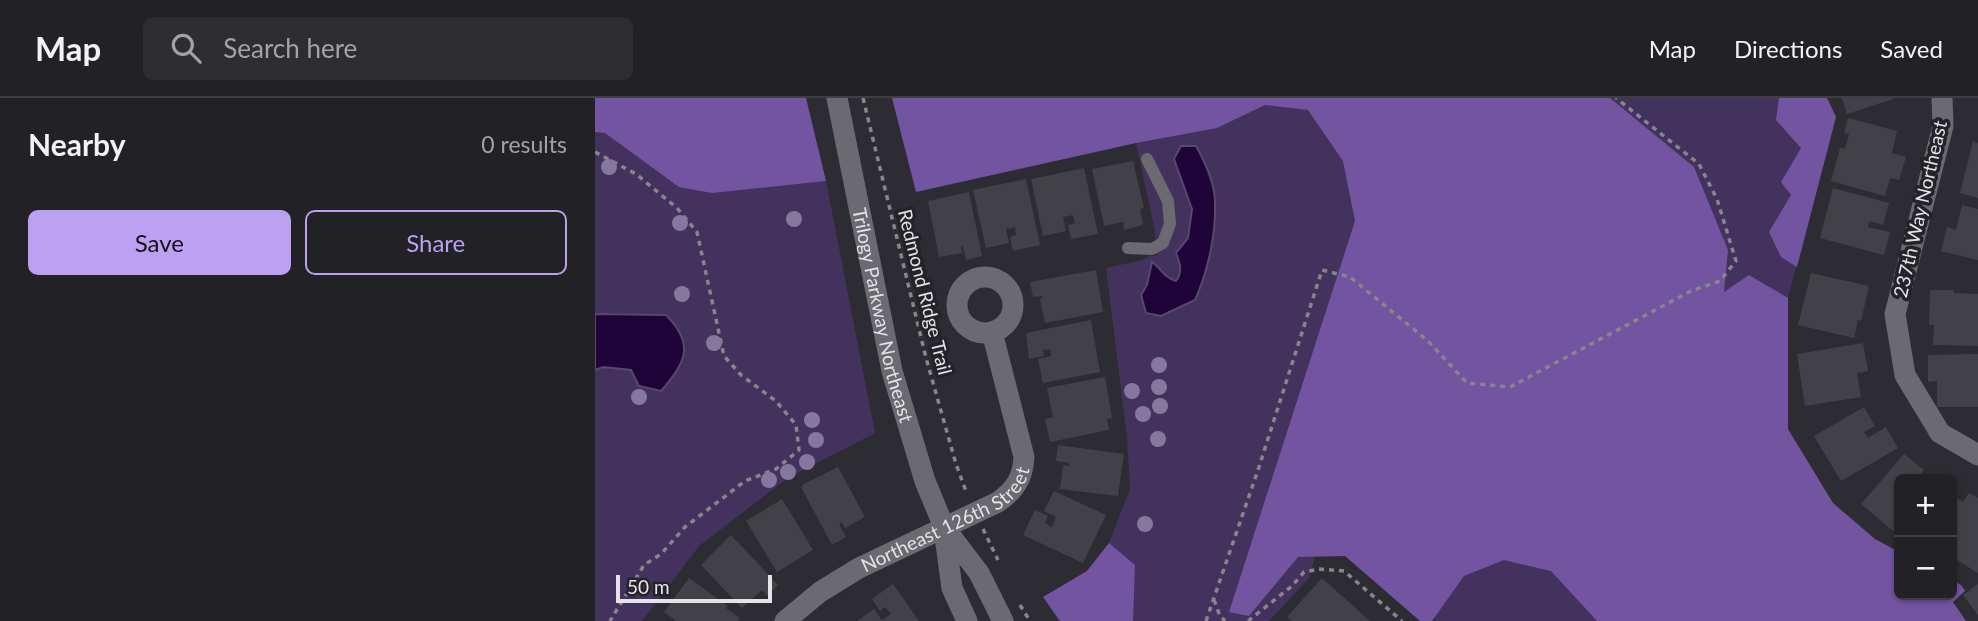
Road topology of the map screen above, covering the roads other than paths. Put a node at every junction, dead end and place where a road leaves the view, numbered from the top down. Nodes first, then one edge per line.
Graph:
1 (837, 98) edge
2 (1942, 98) edge
3 (1147, 159) dead end
4 (1128, 248) dead end
5 (992, 332) dead end
6 (1978, 454) edge
7 (944, 527) junction
8 (785, 621) edge
9 (967, 621) edge
10 (1003, 621) edge

1 - 7 street, Trilogy Parkway Northeast
2 - 6 street, 237th Way Northeast
3 - 4 lane
5 - 7 street, Northeast 126th Street
7 - 8 street, Northeast 126th Street
7 - 9 street, Trilogy Parkway Northeast
7 - 10 street, Trilogy Parkway Northeast

